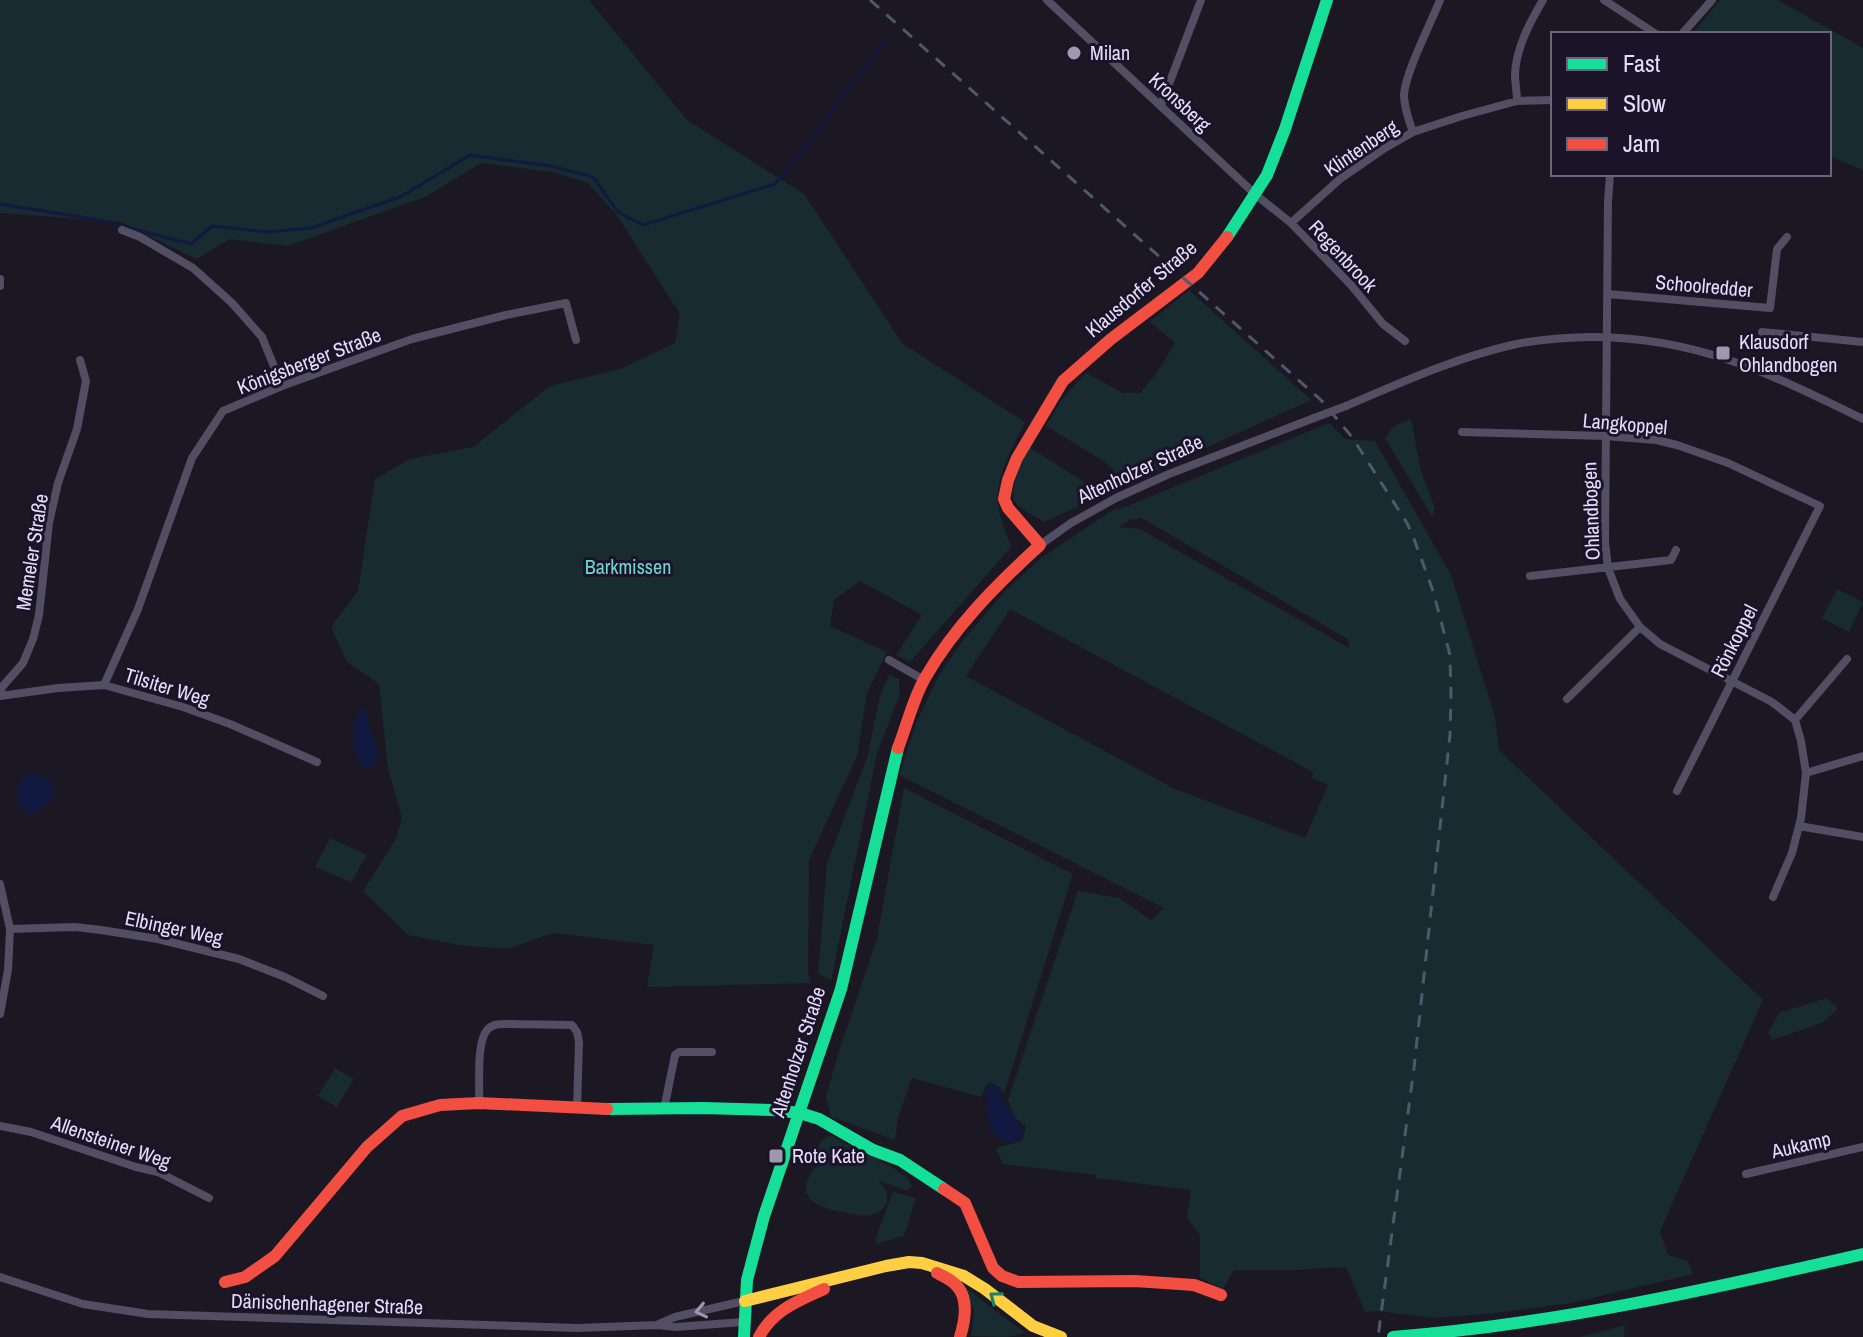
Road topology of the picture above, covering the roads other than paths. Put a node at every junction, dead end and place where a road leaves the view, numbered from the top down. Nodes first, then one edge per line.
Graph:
1 (1047, 0) edge
2 (1201, 0) edge
3 (1327, 0) edge
4 (1440, 0) edge
5 (1543, 0) edge
6 (1604, 0) edge
7 (1712, 0) edge
8 (1653, 32) edge
9 (1684, 32) edge
10 (1551, 100) edge
11 (1517, 101) junction
12 (1161, 105) junction
13 (1413, 132) junction
14 (1610, 176) edge
15 (1256, 195) junction
16 (1291, 223) junction
17 (122, 230) dead end
18 (1787, 237) dead end
19 (0, 279) edge
20 (0, 286) edge
21 (1608, 294) junction
22 (1762, 332) dead end
23 (1607, 337) junction
24 (576, 340) dead end
25 (1405, 341) dead end
26 (1863, 342) edge
27 (80, 360) dead end
28 (282, 386) junction
29 (1863, 419) edge
30 (1462, 432) dead end
31 (1606, 436) junction
32 (1820, 506) joint
33 (1040, 545) junction
34 (1676, 550) dead end
35 (1608, 568) junction
36 (1530, 576) dead end
37 (1640, 627) junction
38 (1847, 659) dead end
39 (889, 660) dead end
40 (924, 680) junction
41 (1731, 682) junction
42 (104, 685) junction
43 (0, 695) edge
44 (1567, 699) dead end
45 (1795, 720) junction
46 (1863, 756) edge
47 (317, 762) dead end
48 (1806, 773) junction
49 (1677, 791) dead end
50 (1799, 826) junction
51 (1863, 837) edge
52 (0, 884) edge
53 (1773, 897) dead end
54 (10, 929) junction
55 (323, 996) dead end
56 (0, 1014) edge
57 (712, 1052) dead end
58 (479, 1103) junction
59 (577, 1108) junction
60 (664, 1109) junction
61 (800, 1113) junction
62 (0, 1126) edge
63 (1863, 1147) edge
64 (1746, 1174) dead end
65 (209, 1198) dead end
66 (1863, 1254) edge
67 (922, 1263) junction
68 (858, 1273) junction
69 (0, 1277) edge
70 (225, 1282) dead end
71 (1221, 1295) dead end
72 (745, 1301) junction
73 (779, 1310) junction
74 (743, 1322) junction
75 (657, 1325) junction
76 (744, 1337) edge
77 (759, 1337) edge
78 (960, 1337) edge
79 (1061, 1337) edge
80 (1393, 1337) edge

1 - 12 street, Kronsberg
2 - 12 street
3 - 15 main road, Klausdorfer Straße
4 - 13 street
5 - 11 street
6 - 8 street
7 - 9 street
10 - 11 street, Klintenberg
11 - 13 street, Klintenberg
12 - 15 street, Kronsberg
13 - 16 street, Klintenberg
14 - 21 street
15 - 16 street, Regenbrook
15 - 33 main road, Klausdorfer Straße
16 - 25 street, Regenbrook
17 - 28 street
18 - 21 street, Schoolredder
19 - 20 street
21 - 23 street
22 - 26 street
23 - 29 street, Altenholzer Straße
23 - 31 street, Ohlandbogen
23 - 33 street, Altenholzer Straße, bridge
24 - 28 street, Königsberger Straße
27 - 43 street, Memeler Straße
28 - 42 street, Königsberger Straße
30 - 31 street, Langkoppel
31 - 32 street, Langkoppel
31 - 35 street, Ohlandbogen
32 - 41 street, Rönkoppel
33 - 40 main road, Altenholzer Straße
34 - 35 street
35 - 36 street
35 - 37 street, Ohlandbogen
37 - 41 street, Ohlandbogen
37 - 44 street
38 - 45 street
39 - 40 street
40 - 61 main road, Altenholzer Straße
41 - 45 street, Ohlandbogen
41 - 49 street, Rönkoppel
42 - 43 street, Tilsiter Weg
42 - 47 street, Tilsiter Weg
45 - 48 street
46 - 48 street
48 - 50 street
50 - 51 street
50 - 53 street
52 - 54 street
54 - 55 street, Elbinger Weg
54 - 56 street
57 - 60 street
58 - 59 main road
58 - 59 street
58 - 70 main road
59 - 60 main road
60 - 61 main road
61 - 71 main road
61 - 72 main road, Altenholzer Straße
62 - 65 street, Allensteiner Weg
63 - 64 street, Aukamp
66 - 80 main road
67 - 68 main road
67 - 78 main road
79 -> 67 main road
68 - 72 main road
68 - 73 main road
69 - 75 street, Dänischenhagener Straße
72 - 73 main road
72 - 74 main road, Altenholzer Straße
72 -> 75 street, Dänischenhagener Straße
73 - 77 main road
74 - 75 street, Dänischenhagener Straße
74 - 76 main road, Altenholzer Straße

